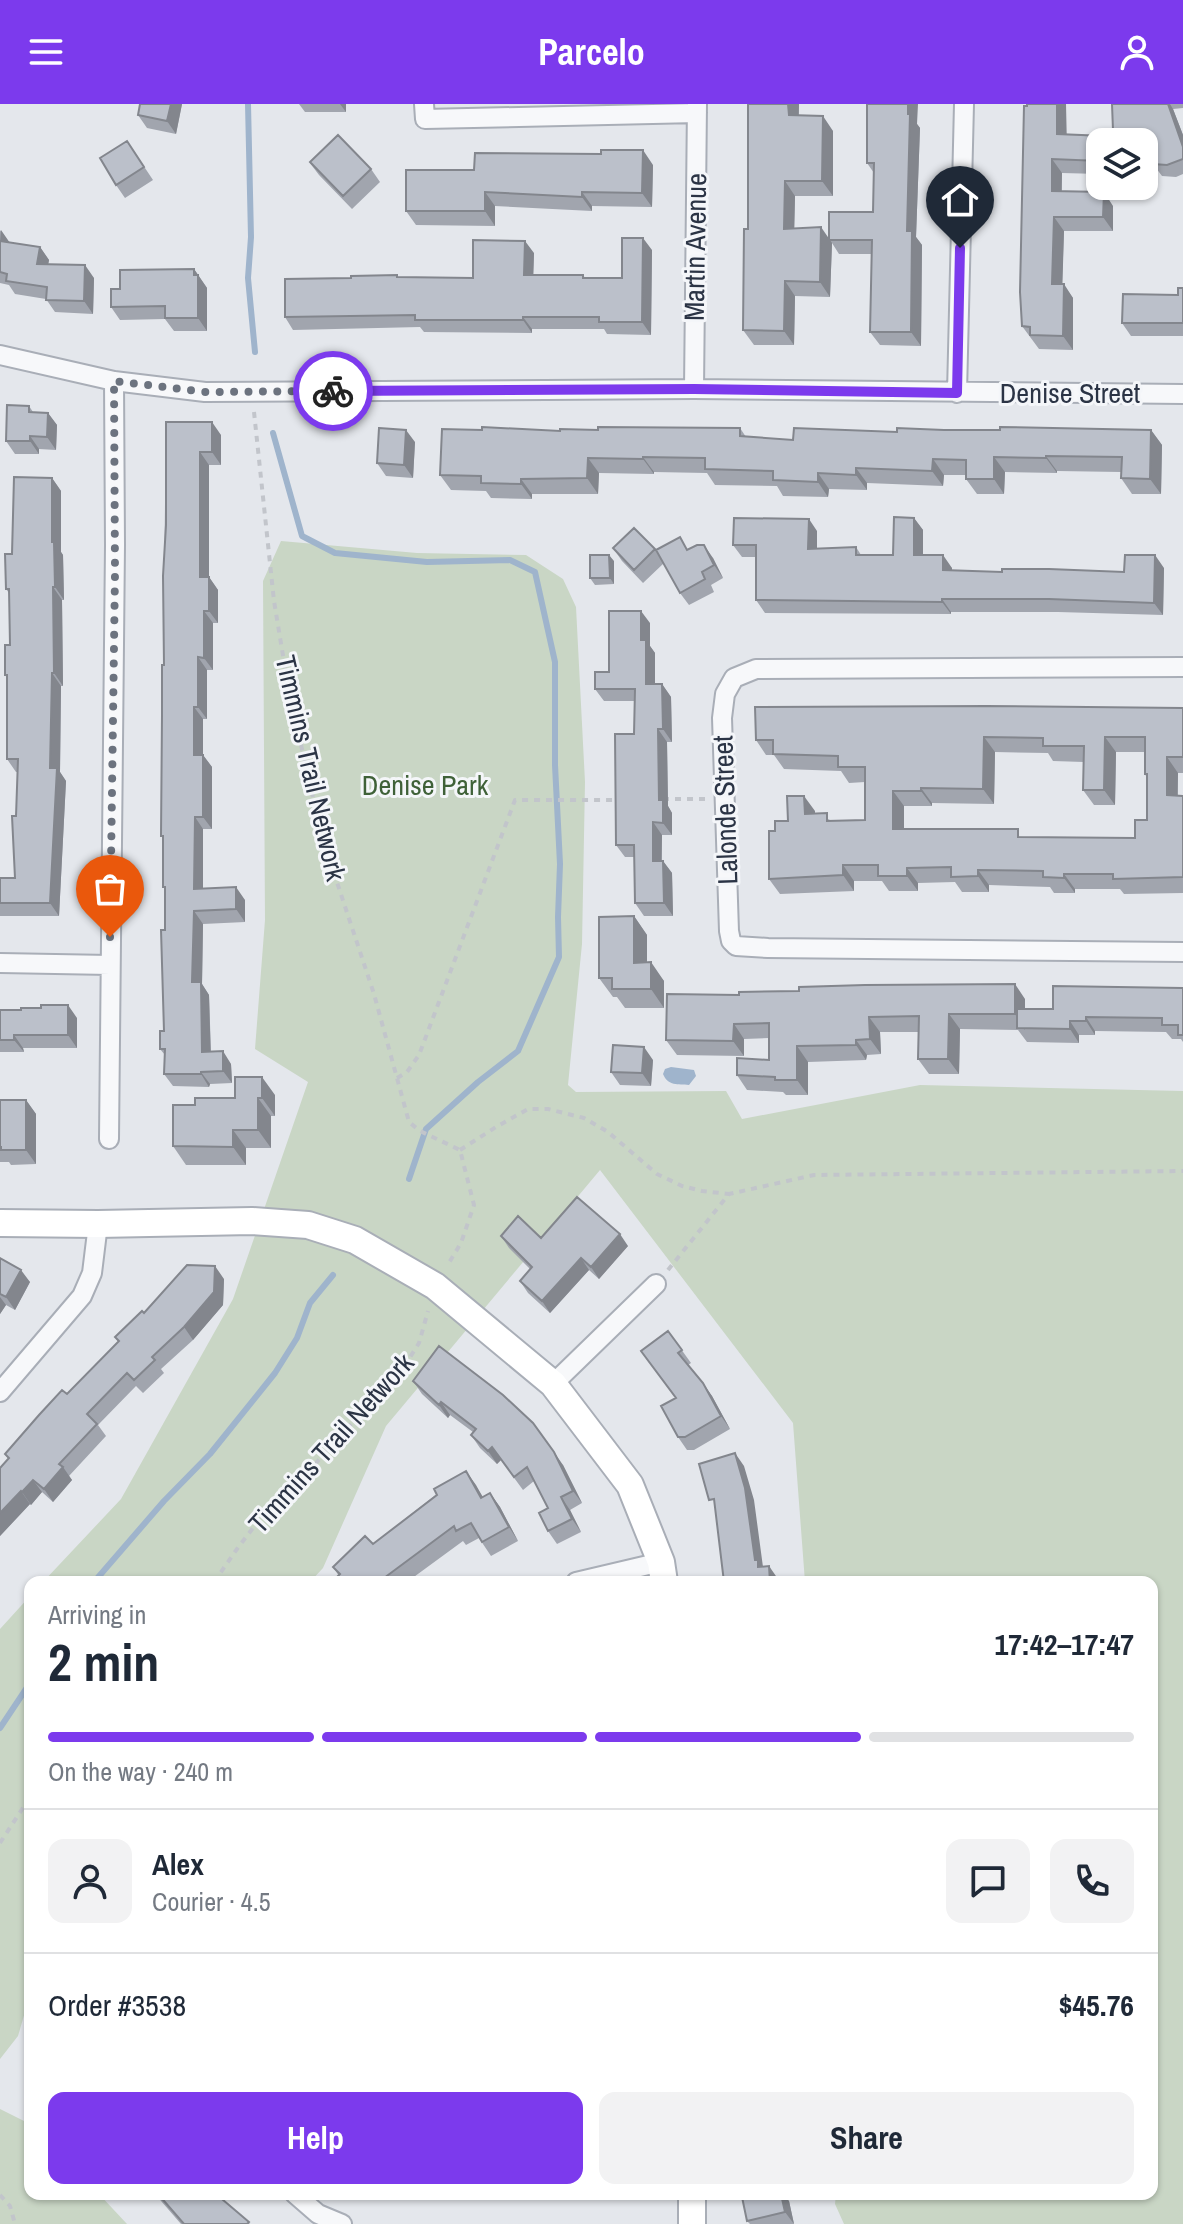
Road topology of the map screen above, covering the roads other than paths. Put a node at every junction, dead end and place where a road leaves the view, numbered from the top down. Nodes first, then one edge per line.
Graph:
1 (424, 104) edge
2 (964, 104) edge
3 (697, 109) edge
4 (0, 355) edge
5 (114, 381) junction
6 (694, 389) junction
7 (957, 393) junction
8 (1183, 394) edge
9 (1183, 667) edge
10 (1183, 952) edge
11 (0, 963) edge
12 (110, 965) junction
13 (109, 1139) dead end
14 (0, 1223) edge
15 (98, 1224) junction
16 (656, 1284) road end
17 (553, 1384) junction
18 (0, 1392) edge
19 (662, 1572) edge
20 (628, 1576) edge
21 (302, 2200) edge
22 (692, 2200) edge
23 (342, 2224) edge
24 (692, 2224) edge

1 - 3 street
2 - 7 street
3 - 6 street, Martin Avenue
4 - 5 street, Denise Street
5 - 6 street, Denise Street
5 - 12 street
6 - 7 street, Denise Street
7 - 8 street, Denise Street
9 - 10 street, Lalonde Street
11 - 12 street
12 - 13 street
14 - 15 street
15 - 17 street
15 - 18 street
16 - 17 street
17 - 19 street
19 - 20 street
21 - 23 street
22 - 24 street

